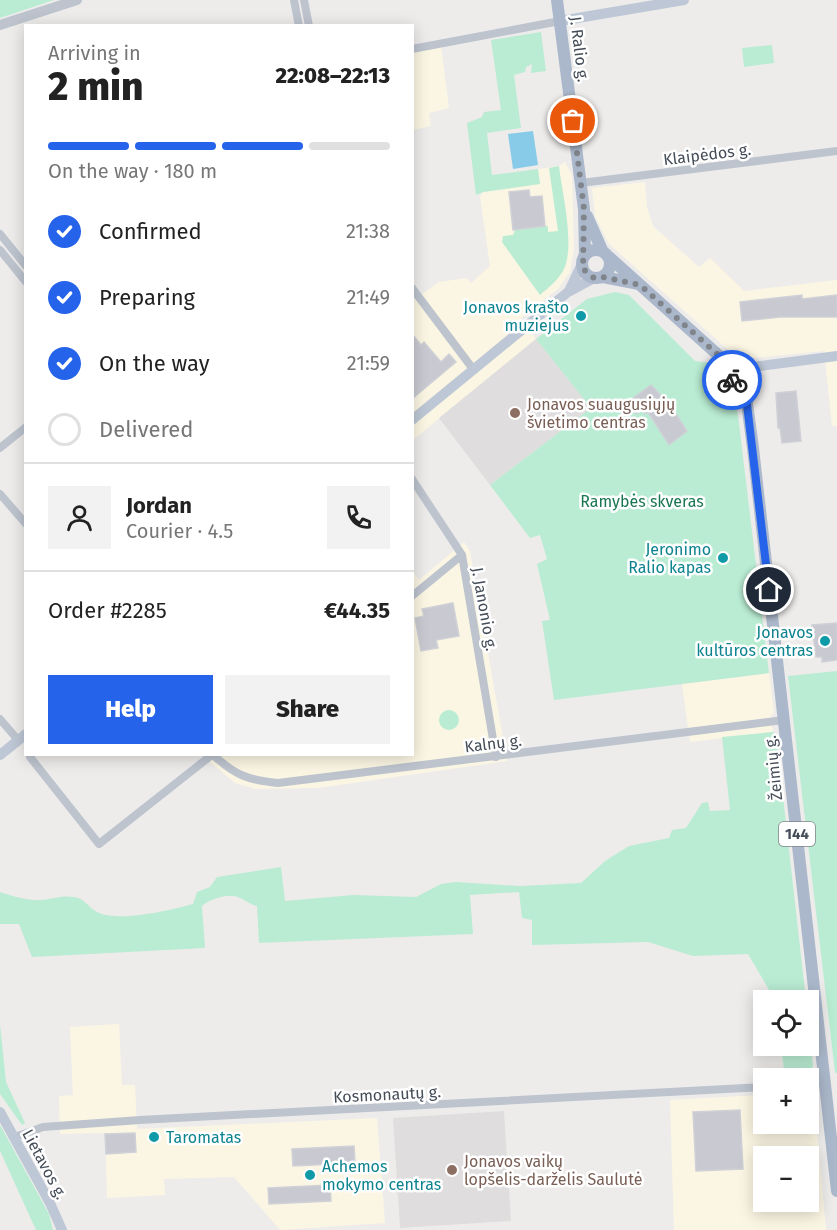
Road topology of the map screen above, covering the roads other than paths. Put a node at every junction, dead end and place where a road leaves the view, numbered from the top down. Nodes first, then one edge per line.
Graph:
1 (77, 0) edge
2 (294, 0) edge
3 (304, 0) edge
4 (557, 0) edge
5 (684, 0) edge
6 (560, 21) junction
7 (299, 24) edge
8 (309, 24) edge
9 (0, 26) edge
10 (414, 49) edge
11 (837, 151) edge
12 (581, 183) junction
13 (584, 209) junction
14 (0, 234) edge
15 (0, 250) edge
16 (606, 254) junction
17 (583, 260) junction
18 (24, 264) edge
19 (598, 277) junction
20 (24, 280) edge
21 (640, 285) junction
22 (414, 291) edge
23 (568, 292) junction
24 (837, 356) edge
25 (726, 362) junction
26 (473, 369) junction
27 (742, 373) junction
28 (414, 418) edge
29 (24, 429) edge
30 (0, 448) edge
31 (414, 482) edge
32 (0, 494) edge
33 (24, 522) edge
34 (462, 555) junction
35 (414, 594) edge
36 (0, 719) edge
37 (784, 720) junction
38 (22, 737) edge
39 (0, 755) edge
40 (211, 756) edge
41 (213, 756) edge
42 (30, 757) dead end
43 (496, 757) junction
44 (819, 1082) edge
45 (825, 1082) junction
46 (753, 1087) edge
47 (0, 1112) edge
48 (15, 1137) junction
49 (837, 1191) edge
50 (62, 1230) edge

1 - 9 street
2 - 7 street
3 - 8 street
4 - 6 main road, J. Ralio g.
5 - 6 main road
6 - 10 street
6 - 12 main road, J. Ralio g.
11 - 12 street, Klaipėdos g.
12 - 13 main road, J. Ralio g.
13 - 16 main road, J. Ralio g.
13 - 17 main road, J. Ralio g.
14 - 18 street
15 - 20 street
16 - 17 main road
16 - 19 main road
16 - 21 main road, 144
17 - 19 main road
17 - 23 main road
19 - 21 main road, 144
19 - 23 main road
21 - 25 main road, 144
22 - 26 street
23 - 26 main road
24 - 27 main road
25 - 27 main road, 144
25 - 27 main road, 144
26 - 28 main road
27 - 37 main road, Žeimių g. / 144
29 - 30 street
31 - 34 street, J. Janonio g.
32 - 33 street
34 - 35 street
34 - 43 street, J. Janonio g.
36 - 38 street
37 - 43 street, Kalnų g.
37 - 45 main road, Žeimių g. / 144
38 - 39 main road
40 - 42 street
41 - 43 street, Kalnų g.
44 - 45 street
45 - 49 main road, Žeimių g. / 144
46 - 48 street, Kosmonautų g.
47 - 48 main road, Lietavos g.
48 - 50 main road, Lietavos g.

